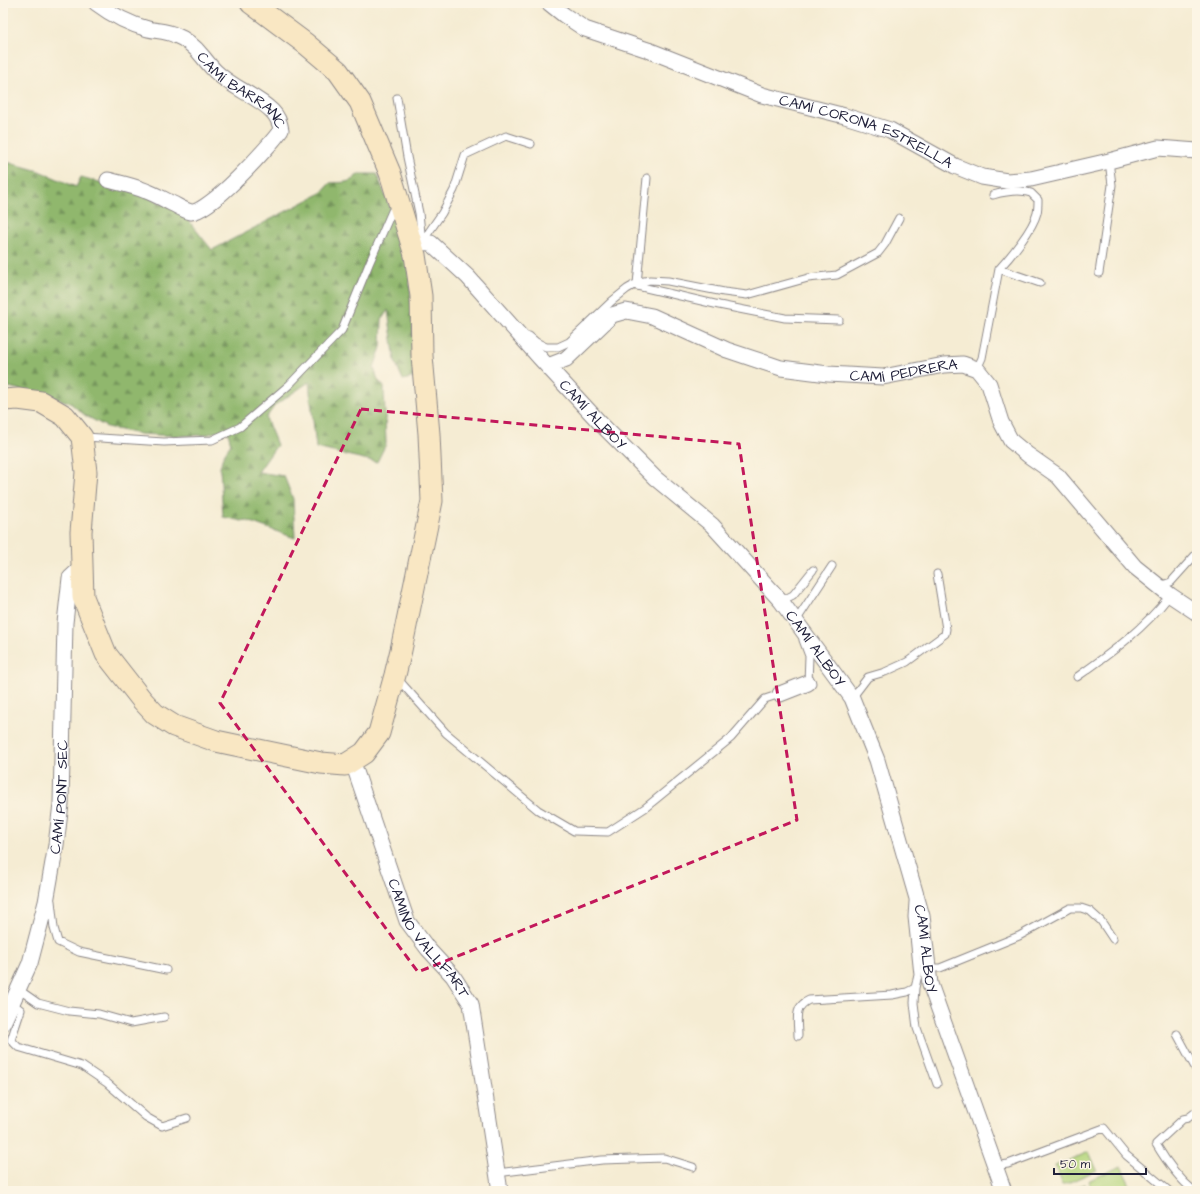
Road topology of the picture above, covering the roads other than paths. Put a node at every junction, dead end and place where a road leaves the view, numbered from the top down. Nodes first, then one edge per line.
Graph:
1 (96, 3) edge
2 (251, 3) edge
3 (549, 3) edge
4 (397, 98) dead end
5 (531, 144) dead end
6 (1197, 151) edge
7 (1109, 162) junction
8 (648, 178) dead end
9 (108, 180) dead end
10 (993, 195) dead end
11 (400, 207) junction
12 (899, 218) dead end
13 (416, 242) junction
14 (999, 268) junction
15 (1099, 273) dead end
16 (1040, 283) dead end
17 (635, 285) junction
18 (498, 310) junction
19 (839, 320) dead end
20 (548, 366) junction
21 (978, 370) junction
22 (3, 400) edge
23 (82, 437) junction
24 (1197, 553) edge
25 (832, 566) dead end
26 (82, 567) junction
27 (813, 570) dead end
28 (937, 574) dead end
29 (1165, 590) junction
30 (781, 601) junction
31 (1197, 613) edge
32 (796, 621) junction
33 (395, 675) junction
34 (1077, 677) dead end
35 (808, 683) joint
36 (780, 694) joint
37 (852, 698) junction
38 (352, 760) junction
39 (49, 885) junction
40 (914, 890) junction
41 (1113, 939) dead end
42 (928, 968) junction
43 (166, 970) dead end
44 (19, 988) junction
45 (915, 988) junction
46 (8, 1005) edge
47 (164, 1017) dead end
48 (3, 1023) edge
49 (1177, 1034) dead end
50 (798, 1036) dead end
51 (1197, 1071) edge
52 (937, 1084) dead end
53 (1197, 1111) edge
54 (188, 1118) dead end
55 (994, 1166) junction
56 (693, 1167) dead end
57 (497, 1173) junction
58 (500, 1191) edge
59 (1004, 1191) edge
60 (1169, 1191) edge
61 (1194, 1191) edge

1 - 9 street, CAMÍ BARRANC
2 - 11 main road
3 - 7 street, CAMÍ CORONA ESTRELLA
4 - 13 lane
5 - 13 lane
6 - 7 street, CAMÍ CORONA ESTRELLA
7 - 15 lane
8 - 17 lane
10 - 14 lane
11 - 13 main road
11 - 23 lane
12 - 17 lane
13 - 18 street, CAMÍ ALBOY
13 - 33 main road
14 - 16 lane
14 - 21 lane
17 - 18 lane
17 - 19 lane
18 - 20 street, CAMÍ ALBOY
20 - 21 street, CAMÍ PEDRERA
20 - 30 street, CAMÍ ALBOY
21 - 29 street, CAMÍ PEDRERA
22 - 23 main road
23 - 26 main road
24 - 29 lane
25 - 32 lane
26 - 38 main road
26 - 39 street, CAMÍ PONT SEC
27 - 30 lane
28 - 37 lane
29 - 31 street, CAMÍ PEDRERA
29 - 34 lane
30 - 32 street, CAMÍ ALBOY
32 - 35 lane
32 - 37 street, CAMÍ ALBOY
33 - 36 lane
33 - 38 main road
35 - 36 street
37 - 40 street, CAMÍ ALBOY
38 - 57 street, CAMINO VALLFART
39 - 43 lane
39 - 44 street, CAMÍ PONT SEC
40 - 42 street, CAMÍ ALBOY
40 - 45 lane
41 - 42 lane
42 - 55 street, CAMÍ ALBOY
44 - 46 street, CAMÍ PONT SEC
44 - 47 lane
45 - 50 lane
45 - 52 lane
46 - 48 street, CAMÍ PONT SEC
46 - 54 lane
49 - 51 lane
53 - 61 lane
55 - 59 street, CAMÍ ALBOY
55 - 60 lane
56 - 57 lane
57 - 58 street, CAMINO VALLFART

